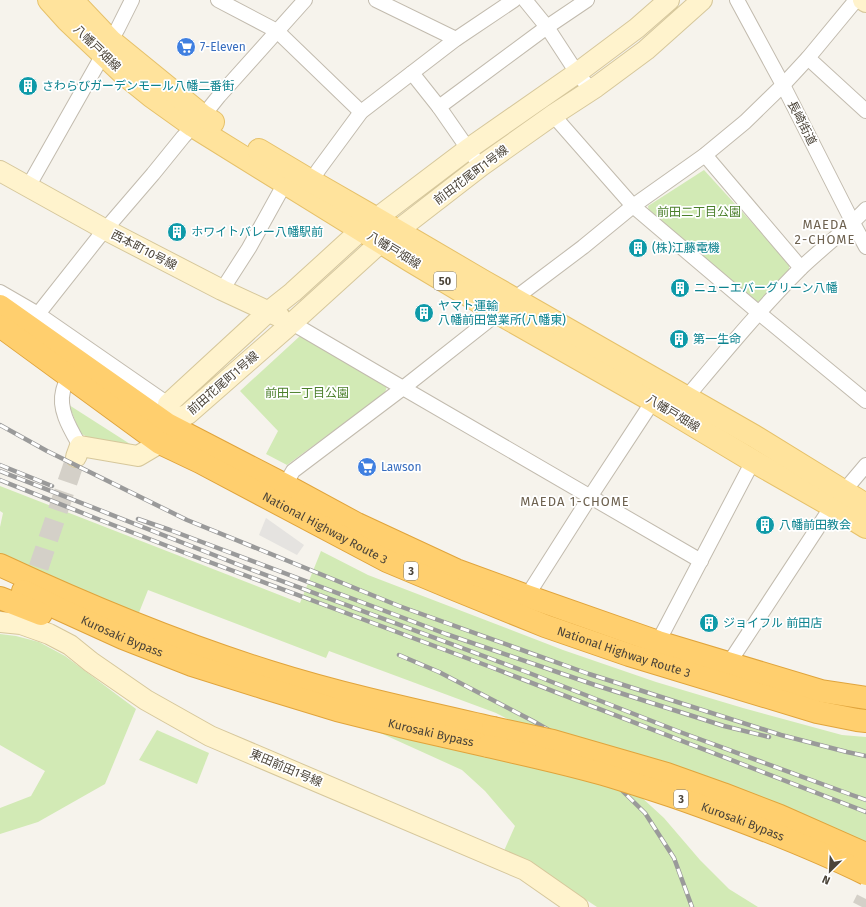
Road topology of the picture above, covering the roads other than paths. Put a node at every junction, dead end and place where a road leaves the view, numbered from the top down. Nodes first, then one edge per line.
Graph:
1 (49, 0) edge
2 (72, 0) edge
3 (132, 0) edge
4 (218, 0) edge
5 (305, 0) edge
6 (376, 0) edge
7 (514, 0) edge
8 (525, 0) edge
9 (587, 0) edge
10 (669, 0) edge
11 (702, 0) edge
12 (738, 0) edge
13 (856, 0) edge
14 (863, 0) edge
15 (866, 2) edge
16 (547, 27) junction
17 (277, 31) junction
18 (456, 40) junction
19 (107, 48) junction
20 (808, 58) junction
21 (412, 73) junction
22 (577, 73) junction
23 (783, 84) junction
24 (592, 90) junction
25 (439, 107) junction
26 (866, 111) edge
27 (361, 112) junction
28 (554, 115) junction
29 (198, 121) junction
30 (468, 149) junction
31 (705, 155) junction
32 (481, 166) junction
33 (0, 171) edge
34 (311, 181) junction
35 (285, 183) junction
36 (28, 187) junction
37 (633, 206) junction
38 (866, 209) edge
39 (853, 223) junction
40 (369, 224) junction
41 (106, 230) junction
42 (388, 237) junction
43 (866, 247) edge
44 (802, 268) junction
45 (222, 290) junction
46 (0, 292) edge
47 (0, 306) edge
48 (506, 306) junction
49 (269, 311) junction
50 (759, 313) junction
51 (38, 314) junction
52 (292, 323) junction
53 (0, 326) edge
54 (69, 376) junction
55 (403, 388) junction
56 (653, 401) junction
57 (866, 401) edge
58 (683, 408) junction
59 (165, 423) junction
60 (78, 451) joint
61 (753, 461) junction
62 (866, 465) edge
63 (285, 485) junction
64 (590, 497) junction
65 (838, 498) junction
66 (866, 505) edge
67 (866, 527) edge
68 (701, 561) junction
69 (0, 562) edge
70 (0, 565) edge
71 (0, 581) edge
72 (46, 586) junction
73 (527, 596) junction
74 (0, 598) edge
75 (0, 622) edge
76 (658, 642) junction
77 (729, 663) junction
78 (192, 665) junction
79 (866, 698) edge
80 (866, 721) edge
81 (491, 737) junction
82 (866, 854) edge
83 (866, 874) edge
84 (578, 907) edge

1 - 19 main road, 八幡戸畑線 / 50
2 - 19 main road, 八幡戸畑線 / 50
3 - 19 street
4 - 17 street
5 - 17 street
6 - 18 street
7 - 18 street
8 - 16 street
9 - 16 street
10 - 22 street, 前田花尾町1号線
11 - 24 street, 前田花尾町1号線
12 - 23 street, 長崎街道
13 - 20 street
14 - 15 street
16 - 22 street
16 - 25 street
17 - 27 street
17 - 29 street
18 - 21 street
19 - 29 main road, 八幡戸畑線 / 50
19 - 36 street
20 - 23 street
20 - 26 street
21 - 25 street
21 - 27 street
22 - 24 street
22 - 30 street, 前田花尾町1号線
23 - 31 street
23 - 39 street, 長崎街道
24 - 28 street, 前田花尾町1号線
25 - 30 street
27 - 34 street
28 - 32 street, 前田花尾町1号線
28 - 37 street
29 - 34 main road, 八幡戸畑線 / 50
29 - 35 main road, 八幡戸畑線 / 50
29 - 41 street
30 - 32 street
30 - 40 street, 前田花尾町1号線
31 - 37 street
31 - 44 street
32 - 42 street, 前田花尾町1号線
33 - 36 street, 西本町10号線
34 - 40 main road, 八幡戸畑線 / 50
35 - 40 main road, 八幡戸畑線 / 50
35 - 45 street
36 - 41 street, 西本町10号線
37 - 48 street
37 - 50 street
38 - 39 street
39 - 43 street, 長崎街道
39 - 44 street
40 - 42 main road, 八幡戸畑線 / 50
40 - 49 street, 前田花尾町1号線
41 - 45 street, 西本町10号線
41 - 51 street
42 - 48 main road, 八幡戸畑線 / 50
42 - 52 street, 前田花尾町1号線
44 - 50 street
45 - 49 street, 西本町10号線
46 - 51 street
47 - 59 highway, National Highway Route 3 / 3
48 - 55 street
48 - 56 main road, 八幡戸畑線 / 50
48 - 58 main road, 八幡戸畑線 / 50
49 - 52 street, 西本町10号線
49 - 59 street, 前田花尾町1号線
50 - 57 street
50 - 58 street
51 - 59 street
52 - 55 street
52 - 59 street, 前田花尾町1号線
53 - 54 highway, National Highway Route 3 / 3
54 - 59 highway, National Highway Route 3 / 3
54 - 60 street
55 - 63 street
55 - 64 street
56 - 58 main road, 八幡戸畑線 / 50
56 - 64 street
58 - 61 main road, 八幡戸畑線 / 50
58 - 65 main road, 八幡戸畑線 / 50
59 - 60 street
59 - 63 highway, National Highway Route 3 / 3
59 - 80 highway, National Highway Route 3 / 3
61 - 65 main road, 八幡戸畑線 / 50
61 - 68 street
62 - 65 street
63 - 73 highway, National Highway Route 3 / 3
64 - 68 street
64 - 73 street
65 - 66 main road, 八幡戸畑線 / 50
65 - 67 main road, 八幡戸畑線 / 50
65 - 77 street
68 - 76 street
69 - 72 highway
70 - 72 highway, Kurosaki Bypass / 3
71 - 78 highway, Kurosaki Bypass / 3
72 - 81 highway, Kurosaki Bypass / 3
73 - 76 highway, National Highway Route 3 / 3
74 - 78 highway
75 - 84 street, 東田前田1号線
76 - 77 highway, National Highway Route 3 / 3
77 - 79 highway, National Highway Route 3 / 3
78 - 81 highway, Kurosaki Bypass / 3
81 - 82 highway, Kurosaki Bypass / 3, bridge
81 - 83 highway, Kurosaki Bypass / 3, bridge

